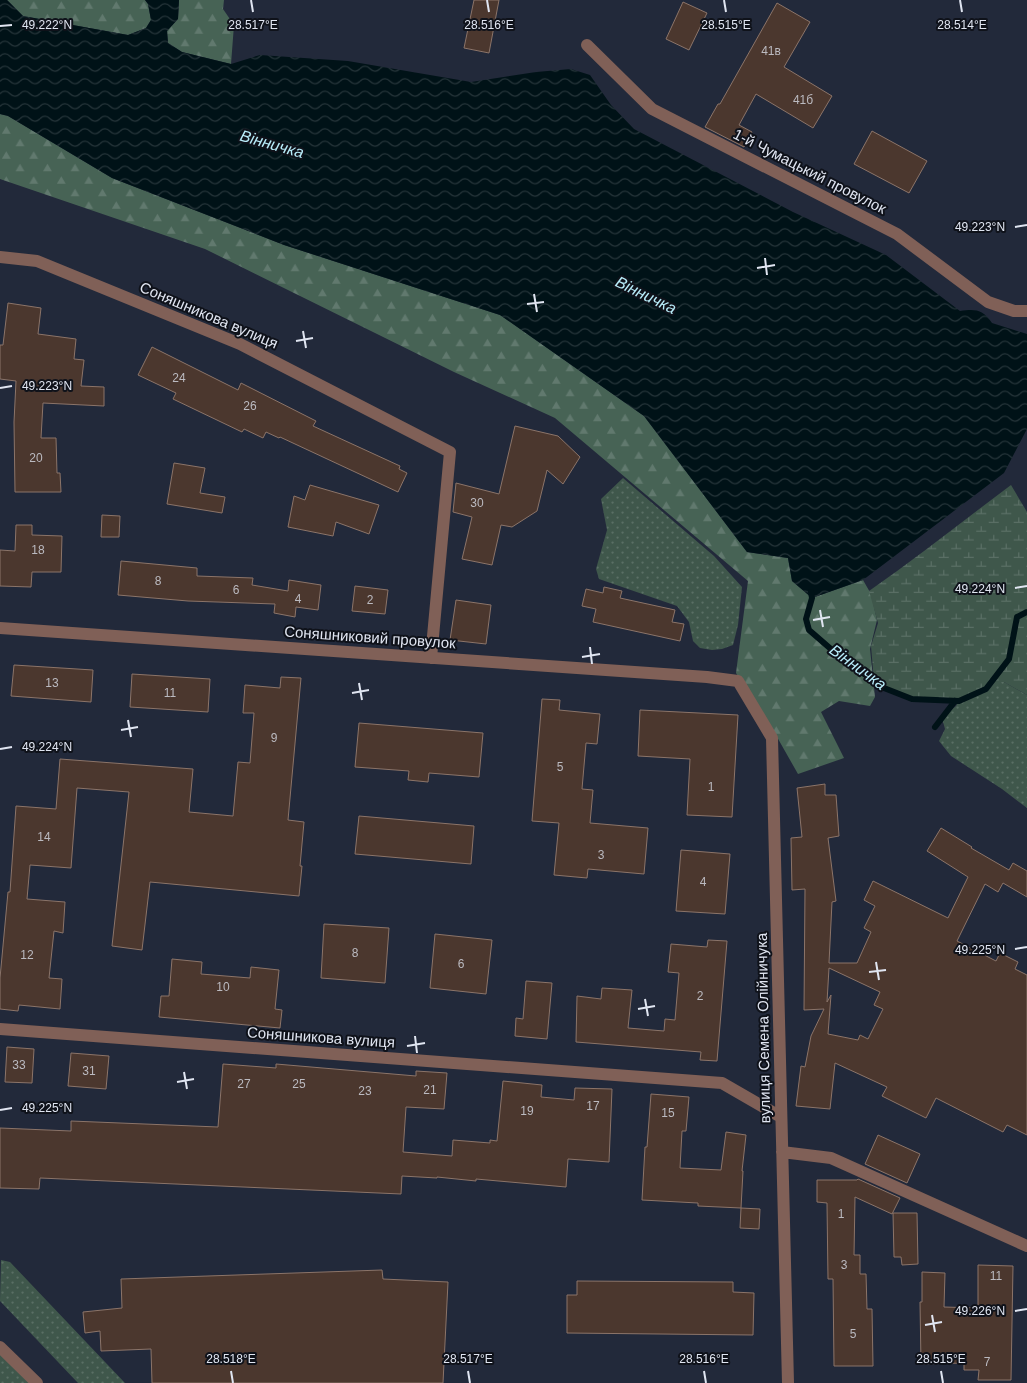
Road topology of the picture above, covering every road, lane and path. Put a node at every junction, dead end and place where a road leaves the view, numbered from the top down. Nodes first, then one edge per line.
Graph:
1 (587, 45) dead end
2 (0, 257) edge
3 (1027, 311) edge
4 (0, 628) edge
5 (431, 658) junction
6 (738, 682) joint
7 (0, 1029) edge
8 (781, 1117) junction
9 (782, 1152) junction
10 (1027, 1246) edge
11 (0, 1347) edge
12 (37, 1383) edge
13 (788, 1383) edge

1 - 3 street, 1-й Чумацький провулок
2 - 5 street, Соняшникова вулиця
4 - 5 street, Соняшниковий провулок
5 - 6 street, Соняшниковий провулок
6 - 8 street, вулиця Семена Олійничука
7 - 8 street, Соняшникова вулиця
8 - 9 street, вулиця Семена Олійничука
9 - 10 street
9 - 13 street, вулиця Семена Олійничука
11 - 12 street

